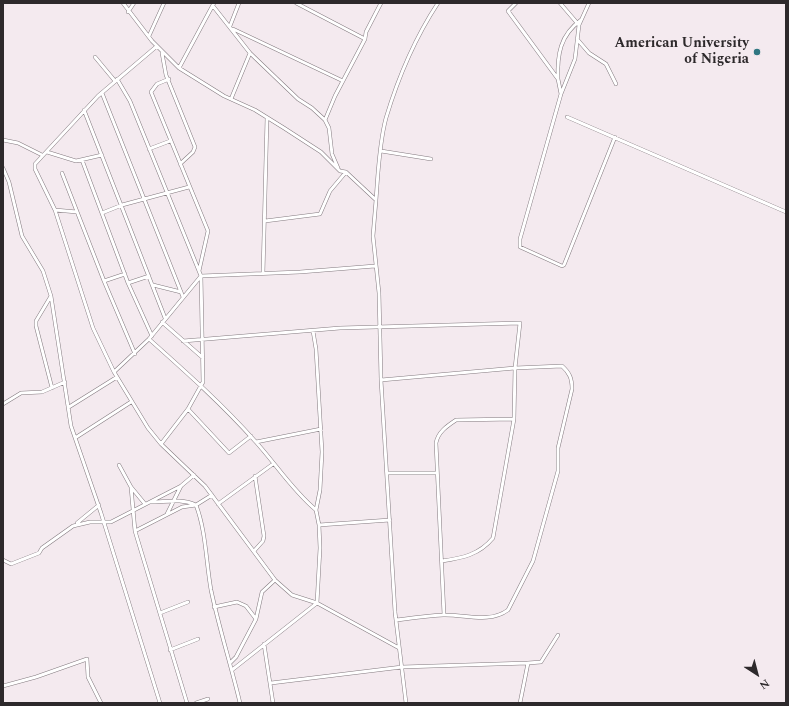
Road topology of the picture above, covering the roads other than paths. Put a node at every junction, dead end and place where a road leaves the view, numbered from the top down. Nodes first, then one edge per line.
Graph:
1 (122, 3) edge
2 (134, 3) edge
3 (164, 3) edge
4 (239, 3) edge
5 (296, 3) edge
6 (381, 3) edge
7 (438, 3) edge
8 (516, 3) edge
9 (560, 3) edge
10 (589, 3) edge
11 (213, 5) edge
12 (128, 12) junction
13 (578, 24) junction
14 (231, 27) junction
15 (148, 36) junction
16 (365, 39) junction
17 (577, 39) junction
18 (157, 46) junction
19 (162, 52) junction
20 (250, 53) junction
21 (96, 57) dead end
22 (179, 68) junction
23 (169, 79) junction
24 (558, 79) junction
25 (116, 80) junction
26 (343, 81) junction
27 (616, 84) dead end
28 (102, 93) junction
29 (561, 94) junction
30 (231, 99) junction
31 (84, 110) junction
32 (567, 117) dead end
33 (267, 118) junction
34 (325, 120) junction
35 (615, 137) junction
36 (3, 140) edge
37 (170, 141) junction
38 (149, 149) junction
39 (381, 151) junction
40 (47, 152) junction
41 (42, 155) junction
42 (102, 155) junction
43 (82, 160) junction
44 (431, 160) dead end
45 (180, 164) junction
46 (3, 168) edge
47 (340, 171) junction
48 (346, 172) junction
49 (62, 173) dead end
50 (189, 186) junction
51 (167, 194) junction
52 (146, 200) junction
53 (376, 200) junction
54 (122, 205) junction
55 (55, 210) junction
56 (77, 212) junction
57 (786, 212) edge
58 (102, 213) junction
59 (264, 221) junction
60 (375, 266) junction
61 (199, 271) junction
62 (263, 273) junction
63 (125, 274) junction
64 (149, 276) junction
65 (201, 276) junction
66 (104, 281) junction
67 (128, 283) junction
68 (153, 285) junction
69 (181, 292) junction
70 (51, 296) junction
71 (183, 297) junction
72 (165, 318) junction
73 (162, 322) junction
74 (380, 326) junction
75 (313, 331) junction
76 (152, 336) junction
77 (203, 338) junction
78 (149, 339) junction
79 (183, 341) junction
80 (135, 354) junction
81 (203, 358) junction
82 (515, 368) junction
83 (114, 372) junction
84 (117, 377) junction
85 (381, 380) junction
86 (65, 382) junction
87 (202, 386) junction
88 (52, 388) junction
89 (131, 402) junction
90 (3, 403) edge
91 (69, 407) junction
92 (188, 409) junction
93 (514, 419) junction
94 (321, 429) junction
95 (251, 436) junction
96 (75, 438) junction
97 (256, 442) junction
98 (161, 444) junction
99 (273, 464) junction
100 (119, 465) dead end
101 (388, 473) junction
102 (437, 473) junction
103 (194, 475) junction
104 (255, 476) junction
105 (181, 486) junction
106 (131, 487) junction
107 (212, 495) junction
108 (150, 502) junction
109 (174, 502) junction
110 (146, 504) junction
111 (218, 504) junction
112 (99, 505) junction
113 (196, 505) junction
114 (134, 510) junction
115 (316, 510) junction
116 (167, 514) junction
117 (390, 520) junction
118 (104, 523) junction
119 (319, 525) junction
120 (73, 526) junction
121 (135, 531) junction
122 (254, 551) junction
123 (3, 560) edge
124 (442, 561) junction
125 (275, 580) junction
126 (188, 602) dead end
127 (317, 603) junction
128 (214, 607) junction
129 (160, 613) junction
130 (444, 615) junction
131 (256, 619) junction
132 (396, 620) junction
133 (558, 635) dead end
134 (198, 639) dead end
135 (264, 644) junction
136 (399, 648) junction
137 (170, 650) junction
138 (230, 663) junction
139 (528, 663) junction
140 (402, 667) junction
141 (232, 670) junction
142 (270, 684) junction
143 (3, 686) edge
144 (208, 699) dead end
145 (101, 703) edge
146 (160, 703) edge
147 (187, 703) edge
148 (196, 703) edge
149 (240, 703) edge
150 (273, 703) edge
151 (406, 703) edge
152 (520, 703) edge

1 - 12 street
2 - 12 street
3 - 15 street
4 - 14 street
5 - 16 street
6 - 16 street
7 - 39 street
8 - 24 street
9 - 13 street
10 - 13 street
11 - 14 street
11 - 22 street
12 - 15 street
13 - 17 street
13 - 24 street
14 - 20 street
14 - 26 street
15 - 18 street
16 - 26 street
17 - 27 street
17 - 29 street
18 - 19 street
18 - 25 street
19 - 22 street
19 - 23 street
20 - 30 street
20 - 34 street
21 - 25 street
22 - 30 street
23 - 37 street
23 - 45 street
24 - 29 street
25 - 28 street
25 - 38 street
26 - 34 street
28 - 31 street
28 - 52 street
29 - 35 street
30 - 33 street
31 - 40 street
31 - 42 street
32 - 35 street
33 - 47 street
33 - 59 street
34 - 47 street
35 - 57 street
36 - 41 street
37 - 38 street
37 - 45 street
38 - 51 street
39 - 44 street
39 - 53 street
40 - 41 street
40 - 43 street
41 - 55 street
42 - 43 street
42 - 54 street
43 - 58 street
45 - 50 street
46 - 70 street
47 - 48 street
48 - 53 street
48 - 59 street
49 - 56 street
50 - 51 street
50 - 61 street
51 - 52 street
51 - 61 street
52 - 54 street
52 - 69 street
53 - 60 street
54 - 58 street
54 - 64 street
55 - 56 street
55 - 83 street
56 - 66 street
58 - 63 street
59 - 62 street
60 - 62 street
60 - 74 street
61 - 65 street
62 - 65 street
63 - 66 street
63 - 67 street
64 - 67 street
64 - 68 street
65 - 71 street
65 - 77 street
66 - 80 street
67 - 76 street
68 - 69 street
68 - 72 street
69 - 71 street
70 - 86 street
70 - 88 street
71 - 72 street
72 - 73 street
73 - 76 street
73 - 79 street
74 - 75 street
74 - 82 street
74 - 85 street
75 - 77 street
75 - 94 street
76 - 78 street
77 - 79 street
77 - 81 street
78 - 80 street
78 - 87 street
79 - 81 street
80 - 83 street
81 - 87 street
82 - 85 street
82 - 93 street
82 - 130 street
83 - 84 street
84 - 89 street
84 - 91 street
85 - 101 street
86 - 88 street
86 - 91 street
87 - 92 street
87 - 95 street
88 - 90 street
89 - 96 street
89 - 98 street
91 - 96 street
92 - 95 street
92 - 98 street
93 - 102 street
93 - 124 street
94 - 97 street
94 - 115 street
95 - 97 street
96 - 112 street
97 - 99 street
98 - 103 street
99 - 104 street
99 - 115 street
100 - 106 street
101 - 102 street
101 - 117 street
102 - 124 street
103 - 105 street
103 - 107 street
104 - 111 street
104 - 122 street
105 - 108 street
105 - 109 street
106 - 110 street
106 - 114 street
107 - 111 street
107 - 113 street
108 - 109 street
108 - 110 street
109 - 113 street
109 - 116 street
110 - 114 street
111 - 122 street
112 - 118 street
112 - 120 street
113 - 116 street
113 - 128 street
114 - 118 street
114 - 121 street
115 - 119 street
116 - 121 street
117 - 119 street
117 - 132 street
118 - 120 street
118 - 146 street
119 - 127 street
120 - 123 street
121 - 129 street
122 - 125 street
124 - 130 street
125 - 127 street
125 - 131 street
126 - 129 street
127 - 135 street
127 - 136 street
128 - 131 street
128 - 138 street
129 - 137 street
130 - 132 street
131 - 138 street
132 - 136 street
133 - 139 street
134 - 137 street
135 - 141 street
135 - 142 street
136 - 140 street
137 - 147 street
138 - 141 street
139 - 140 street
139 - 152 street
140 - 142 street
140 - 151 street
141 - 149 street
142 - 150 street
143 - 145 street
144 - 148 street

